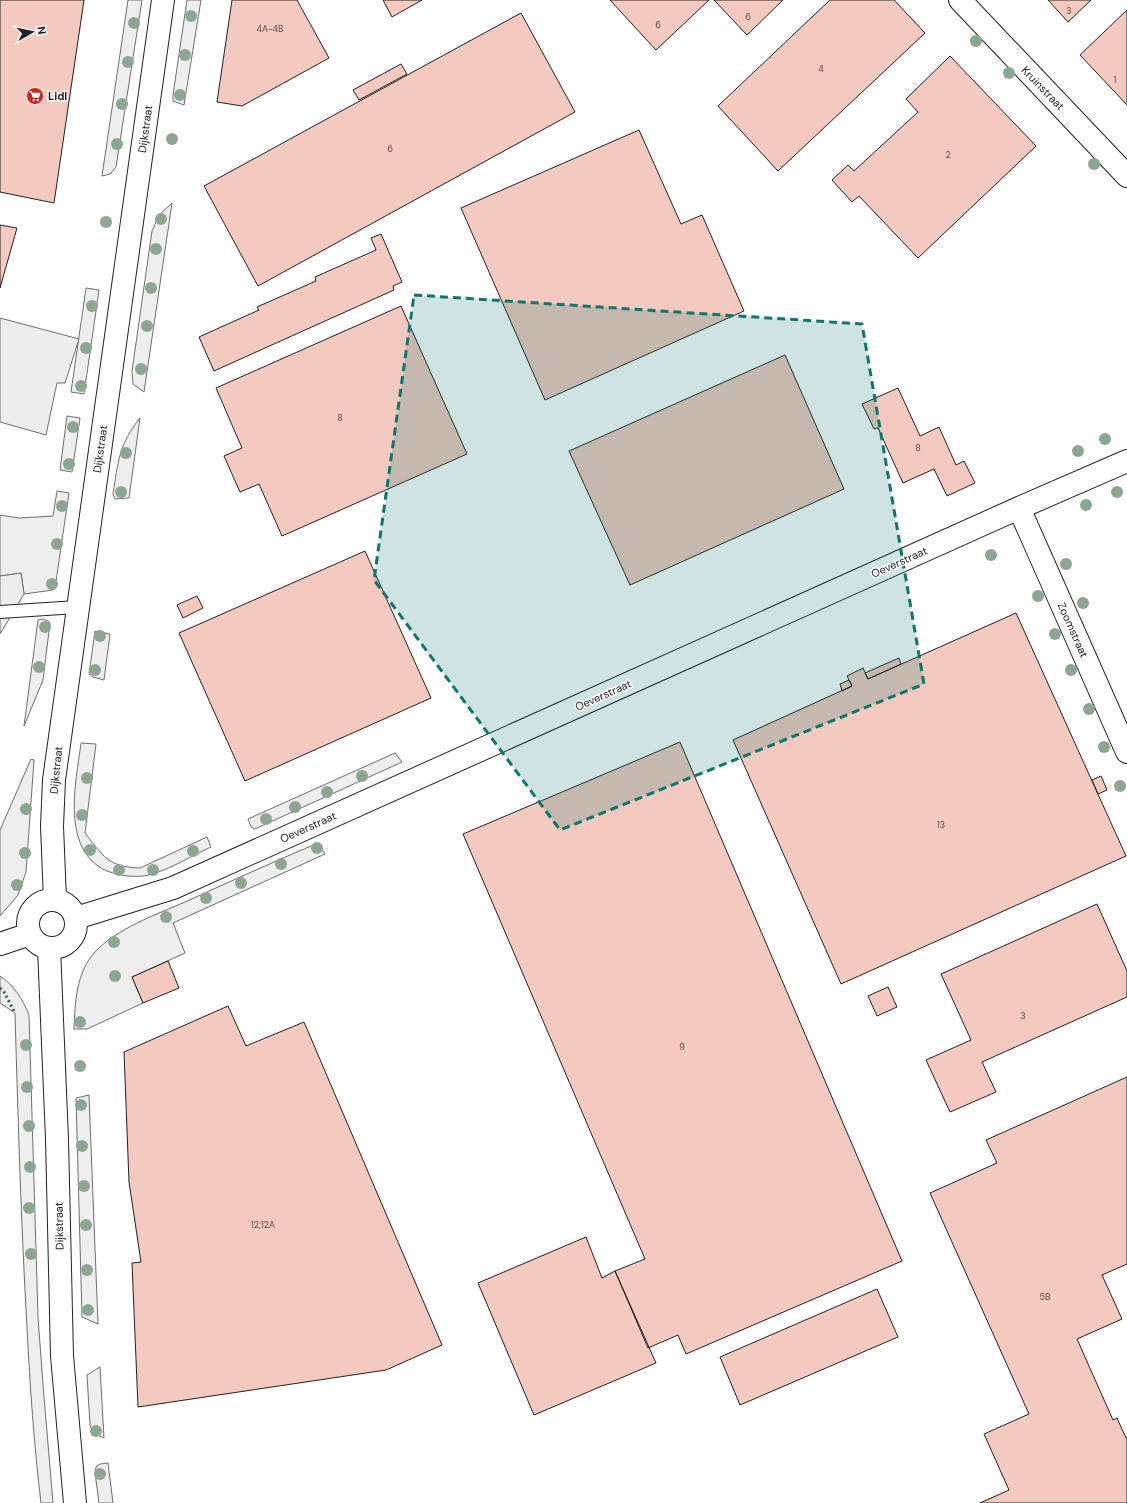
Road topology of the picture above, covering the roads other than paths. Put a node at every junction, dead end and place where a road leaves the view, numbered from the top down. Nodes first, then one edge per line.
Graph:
1 (163, 0) edge
2 (960, 0) edge
3 (1127, 176) edge
4 (1127, 461) edge
5 (1020, 508) junction
6 (77, 607) junction
7 (0, 612) edge
8 (1127, 752) edge
9 (55, 900) junction
10 (76, 918) junction
11 (30, 934) junction
12 (0, 944) edge
13 (49, 948) junction
14 (75, 1503) edge

1 - 6 street, Dijkstraat
2 - 3 street, Kruinstraat
4 - 5 street, Oeverstraat
5 - 8 street, Zoomstraat
5 - 10 street, Oeverstraat
6 - 7 lane
6 - 9 street, Dijkstraat
9 - 10 street
9 - 11 street
10 - 13 street
11 - 12 street
11 - 13 street
13 - 14 street, Dijkstraat

